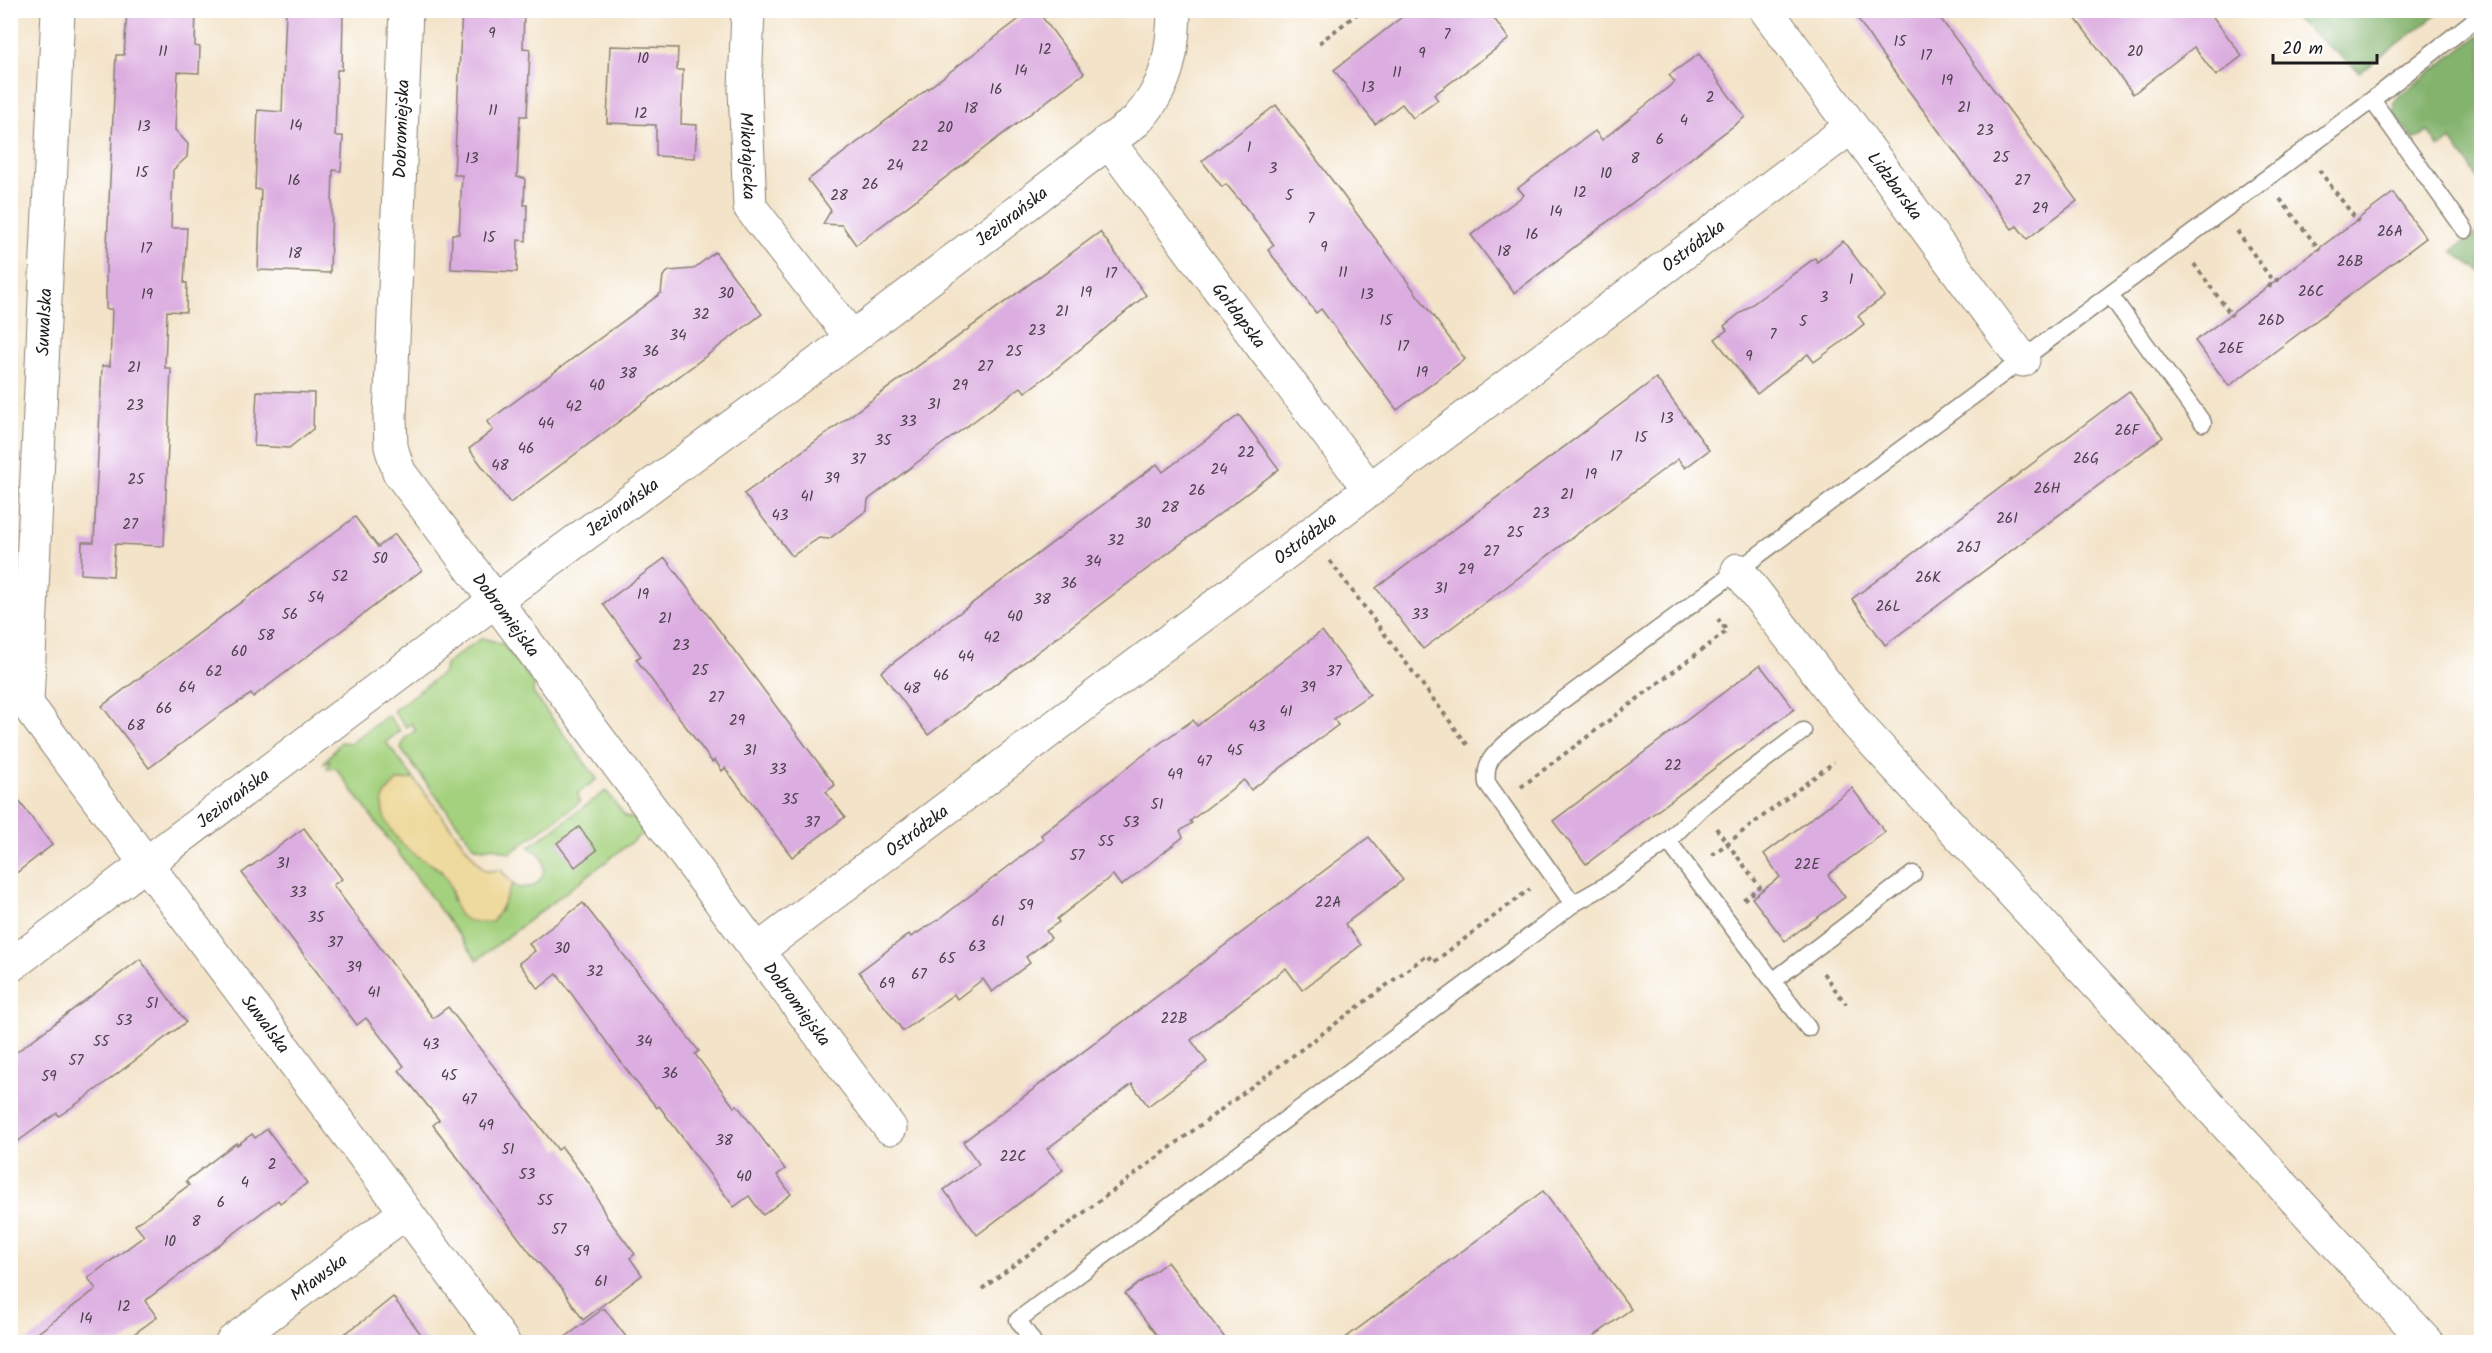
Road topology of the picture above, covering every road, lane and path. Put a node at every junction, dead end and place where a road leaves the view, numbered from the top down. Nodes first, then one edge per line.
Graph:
1 (57, 10) edge
2 (406, 10) edge
3 (748, 10) edge
4 (1174, 10) edge
5 (1362, 10) edge
6 (1766, 10) edge
7 (2481, 14) edge
8 (1319, 43) dead end
9 (2372, 100) junction
10 (1851, 127) junction
11 (1108, 141) junction
12 (2318, 168) dead end
13 (2279, 197) dead end
14 (2358, 222) dead end
15 (2236, 230) dead end
16 (2465, 230) dead end
17 (2320, 250) dead end
18 (2193, 262) dead end
19 (2272, 279) junction
20 (2281, 280) dead end
21 (2269, 288) dead end
22 (2110, 295) junction
23 (2232, 316) dead end
24 (852, 338) junction
25 (2023, 360) junction
26 (2204, 423) dead end
27 (1370, 490) junction
28 (1310, 534) junction
29 (1744, 577) junction
30 (496, 600) junction
31 (20, 637) edge
32 (19, 693) edge
33 (1803, 731) dead end
34 (1834, 762) dead end
35 (1485, 769) junction
36 (1516, 791) dead end
37 (1701, 808) junction
38 (1668, 841) junction
39 (1727, 843) junction
40 (1712, 855) dead end
41 (146, 864) junction
42 (1913, 874) dead end
43 (1552, 875) junction
44 (1573, 904) junction
45 (1723, 915) junction
46 (757, 951) junction
47 (1808, 954) junction
48 (10, 966) edge
49 (1773, 981) junction
50 (1846, 1004) dead end
51 (1808, 1028) dead end
52 (890, 1128) dead end
53 (405, 1212) junction
54 (982, 1289) dead end
55 (232, 1342) edge
56 (503, 1342) edge
57 (1033, 1342) edge
58 (2427, 1342) edge

1 - 31 street, Suwalska
2 - 30 street, Dobromiejska
3 - 24 street, Mikołajecka
4 - 11 street, Jeziorańska
5 - 8 path
6 - 10 street, Lidzbarska
7 - 9 lane
9 - 16 lane
9 - 22 lane
10 - 25 street, Lidzbarska
10 - 27 street, Ostródzka
11 - 24 street, Jeziorańska
11 - 27 street, Gołdapska
12 - 14 path
13 - 17 path
15 - 19 path
18 - 23 path
19 - 20 path
19 - 21 path
22 - 25 lane
22 - 26 lane
24 - 30 street, Jeziorańska
25 - 29 lane
27 - 28 street, Ostródzka
28 - 35 path
28 - 46 street, Ostródzka
29 - 35 lane
29 - 36 path
29 - 58 street
30 - 41 street, Jeziorańska
30 - 46 street, Dobromiejska
31 - 32 street, Suwalska
32 - 41 street, Suwalska
33 - 37 lane
34 - 39 path
35 - 43 lane
37 - 38 lane
37 - 39 path
38 - 44 lane
38 - 45 lane
39 - 40 path
39 - 45 path
41 - 48 street, Jeziorańska
41 - 53 street, Suwalska
42 - 47 lane
43 - 44 lane
43 - 54 path
44 - 57 lane
45 - 49 lane
46 - 52 street, Dobromiejska
47 - 49 lane
47 - 50 path
49 - 51 lane
53 - 55 street, Mławska
53 - 56 street, Suwalska

